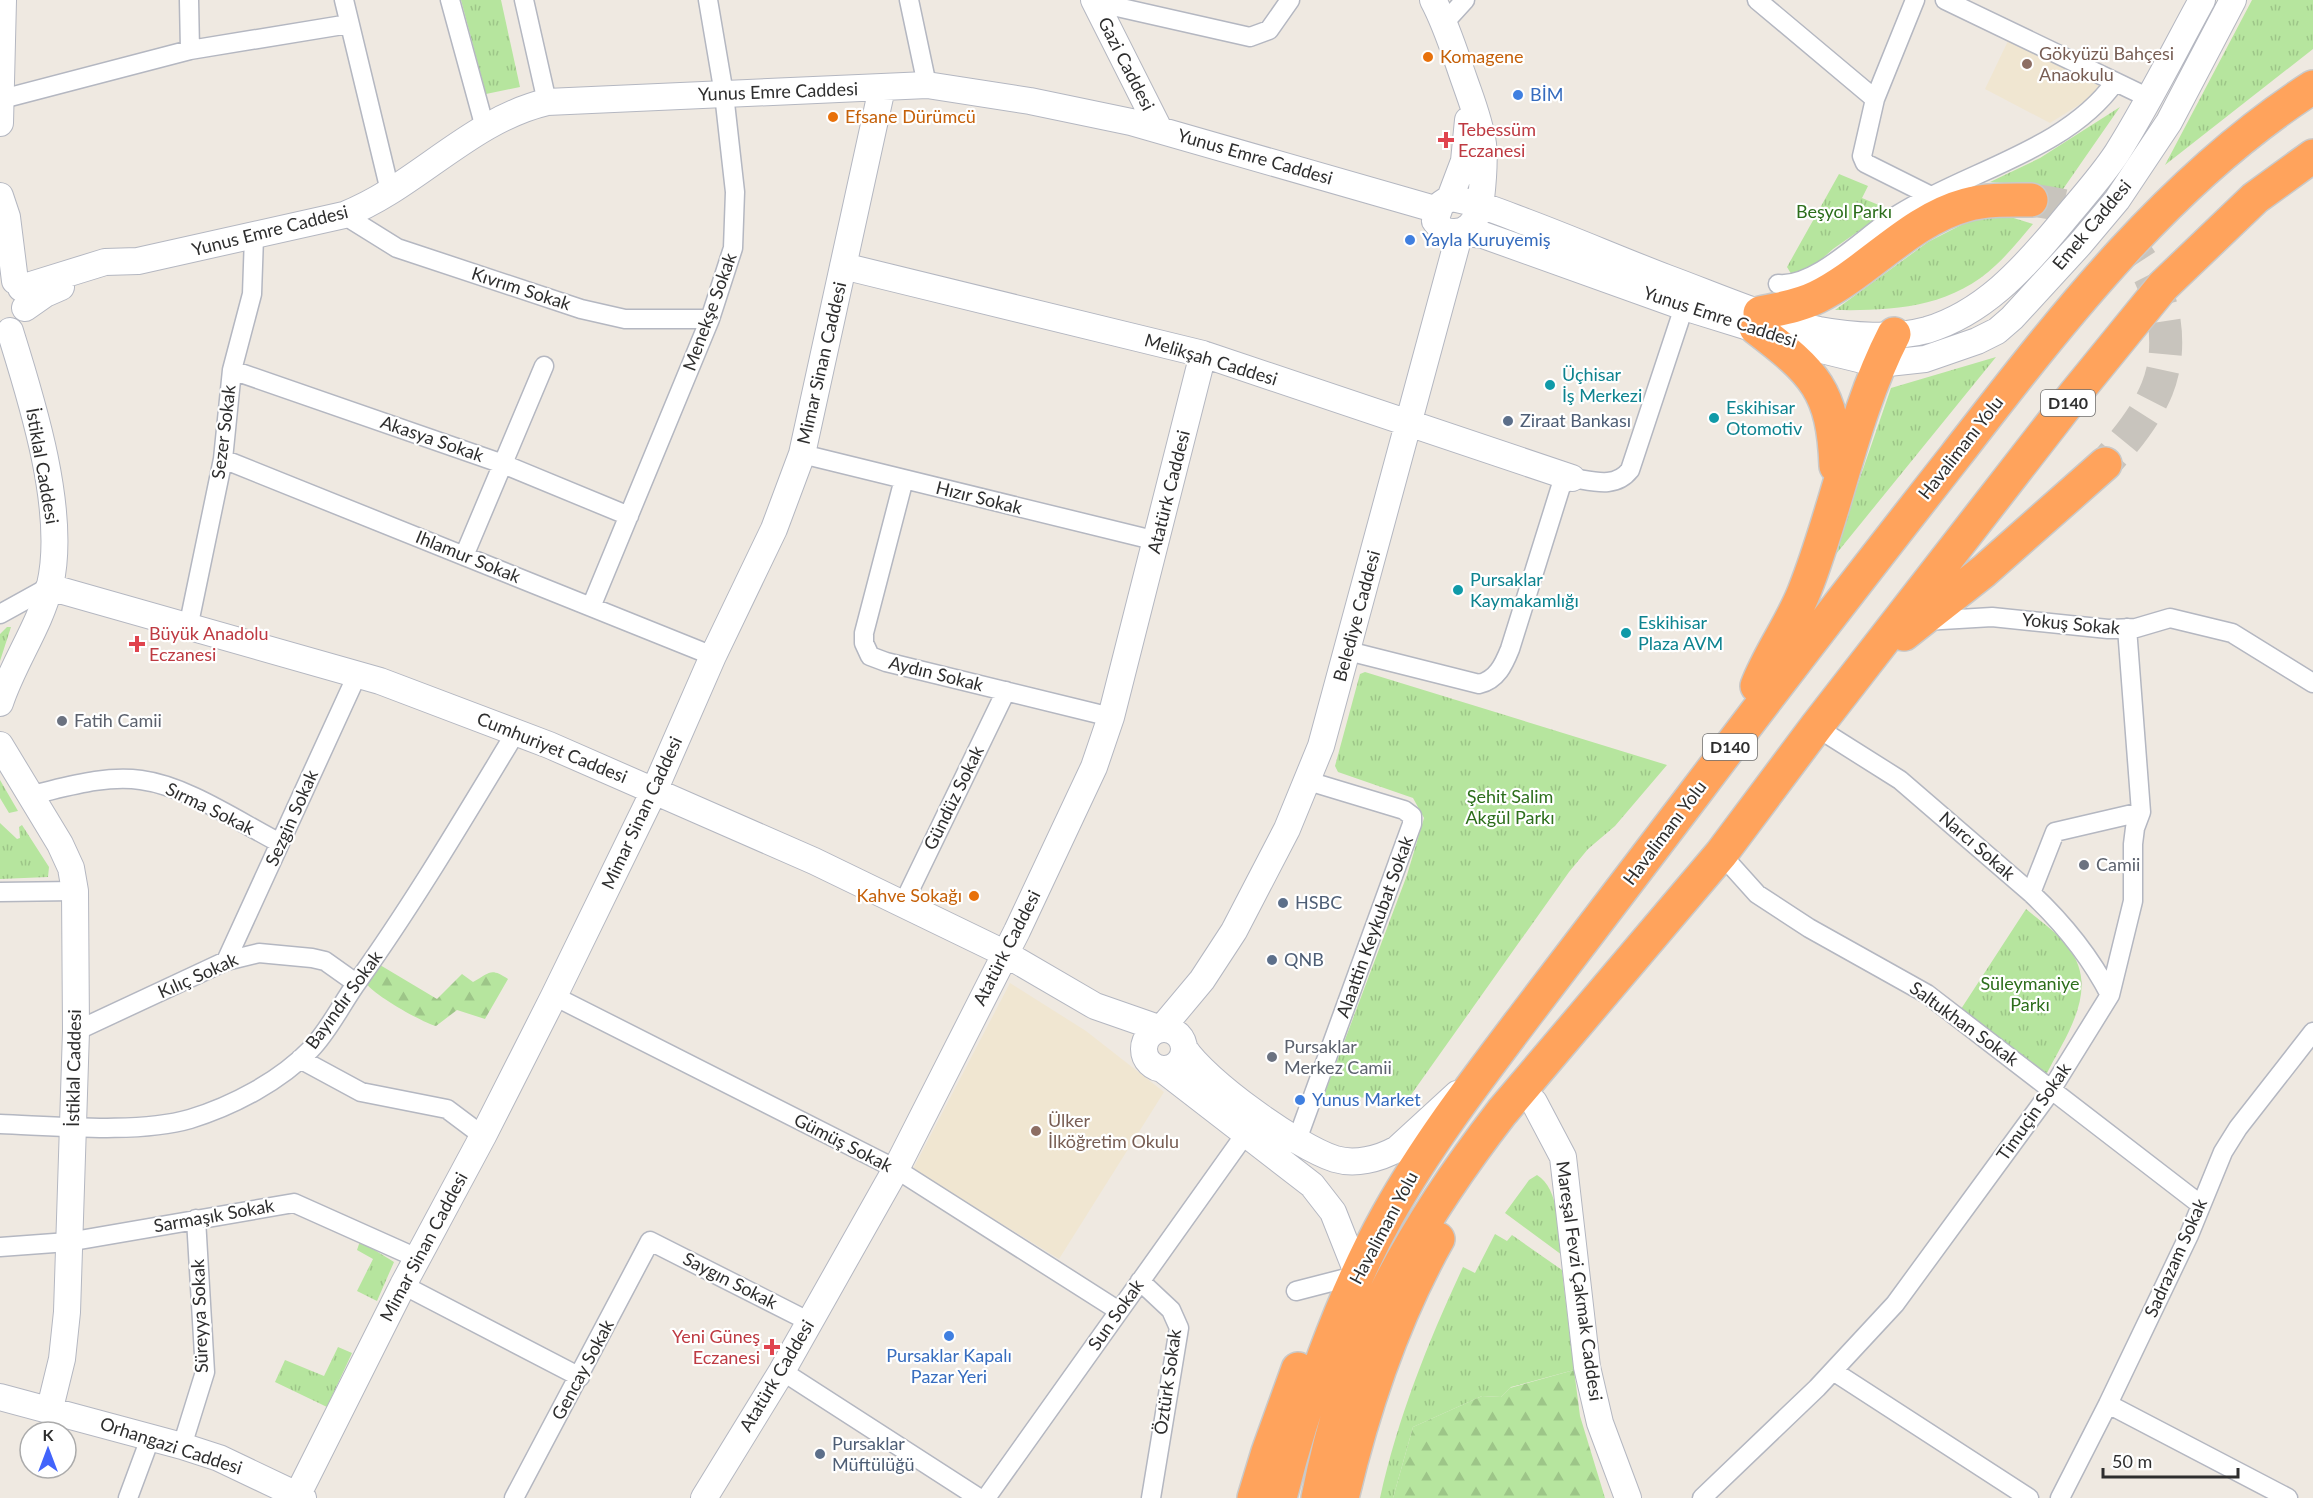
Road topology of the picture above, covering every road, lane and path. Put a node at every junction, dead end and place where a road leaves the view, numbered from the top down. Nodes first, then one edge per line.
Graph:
1 (3, 0) edge
2 (189, 0) edge
3 (344, 0) edge
4 (450, 0) edge
5 (524, 0) edge
6 (708, 0) edge
7 (909, 0) edge
8 (1290, 0) edge
9 (1465, 0) edge
10 (1757, 0) edge
11 (1915, 0) edge
12 (1945, 0) edge
13 (2202, 0) edge
14 (2233, 0) edge
15 (1094, 1) edge
16 (1149, 7) edge
17 (1439, 11) edge
18 (349, 24) junction
19 (190, 50) junction
20 (1465, 81) junction
21 (2115, 82) junction
22 (927, 85) junction
23 (2313, 87) edge
24 (882, 88) junction
25 (724, 94) junction
26 (2149, 98) junction
27 (1875, 99) junction
28 (547, 102) junction
29 (1, 111) edge
30 (485, 128) junction
31 (1158, 129) junction
32 (2313, 156) edge
33 (390, 191) junction
34 (0, 196) edge
35 (1932, 197) junction
36 (2031, 200) tunnel mouth
37 (1444, 204) junction
38 (1480, 206) junction
39 (344, 215) junction
40 (1460, 232) junction
41 (254, 237) junction
42 (843, 266) junction
43 (1778, 284) dead end
44 (15, 288) edge
45 (1684, 307) junction
46 (710, 319) junction
47 (1758, 321) junction
48 (3, 333) edge
49 (1894, 334) junction
50 (1203, 354) junction
51 (1879, 364) junction
52 (544, 366) dead end
53 (232, 370) junction
54 (1407, 424) junction
55 (801, 454) junction
56 (223, 459) junction
57 (503, 464) junction
58 (2106, 464) tunnel mouth
59 (1572, 478) junction
60 (904, 479) junction
61 (1837, 487) junction
62 (628, 516) junction
63 (1157, 541) junction
64 (464, 556) junction
65 (49, 587) junction
66 (591, 607) junction
67 (0, 614) edge
68 (1919, 622) junction
69 (188, 628) junction
70 (2127, 628) junction
71 (1348, 651) junction
72 (713, 656) junction
73 (357, 675) junction
74 (1854, 679) junction
75 (2313, 683) edge
76 (1006, 691) junction
77 (0, 703) edge
78 (1111, 717) junction
79 (1816, 727) junction
80 (516, 732) junction
81 (1741, 733) junction
82 (0, 745) edge
83 (1308, 781) junction
84 (654, 791) junction
85 (31, 795) junction
86 (2141, 812) junction
87 (280, 843) junction
88 (1721, 854) junction
89 (75, 891) junction
90 (0, 892) edge
91 (2031, 893) junction
92 (903, 904) junction
93 (1647, 940) junction
94 (1004, 953) junction
95 (226, 961) junction
96 (1202, 980) junction
97 (356, 983) junction
98 (2110, 995) junction
99 (554, 996) junction
100 (1095, 1006) junction
101 (1161, 1029) junction
102 (76, 1032) junction
103 (2313, 1032) edge
104 (1184, 1044) junction
105 (300, 1059) junction
106 (1153, 1062) junction
107 (1480, 1075) junction
108 (2052, 1089) junction
109 (1534, 1102) junction
110 (0, 1124) edge
111 (73, 1126) junction
112 (1246, 1133) junction
113 (483, 1136) junction
114 (1297, 1140) junction
115 (896, 1169) junction
116 (2201, 1205) junction
117 (196, 1219) junction
118 (650, 1240) joint
119 (69, 1242) junction
120 (0, 1246) edge
121 (417, 1258) junction
122 (1358, 1275) junction
123 (1140, 1281) junction
124 (403, 1285) junction
125 (1296, 1291) dead end
126 (1119, 1311) junction
127 (810, 1322) junction
128 (782, 1371) junction
129 (1833, 1371) junction
130 (580, 1377) junction
131 (0, 1397) edge
132 (2108, 1404) junction
133 (50, 1408) junction
134 (151, 1436) junction
135 (182, 1446) junction
136 (2266, 1493) edge
137 (299, 1497) edge
138 (128, 1498) edge
139 (514, 1498) edge
140 (704, 1498) edge
141 (979, 1498) edge
142 (986, 1498) edge
143 (1150, 1498) edge
144 (1254, 1498) edge
145 (1280, 1498) edge
146 (1318, 1498) edge
147 (1342, 1498) edge
148 (1628, 1498) edge
149 (1702, 1498) edge
150 (2029, 1498) edge
151 (2060, 1498) edge
152 (2288, 1498) edge

1 - 29 street
2 - 19 street
3 - 18 street
4 - 30 street
5 - 28 street
6 - 25 street, Menekşe Sokak
7 - 22 street
8 - 16 street
9 - 17 street
10 - 27 street
11 - 27 street
12 - 21 street
13 - 26 street
14 - 51 street, Emek Caddesi
15 - 16 street
15 - 31 street, Gazi Caddesi
17 - 20 street
18 - 19 street
18 - 33 street
19 - 29 street
20 - 37 street
20 - 38 street
21 - 26 street
21 - 35 street
22 - 24 street, Yunus Emre Caddesi
22 - 31 street, Yunus Emre Caddesi
23 - 81 highway, Havalimanı Yolu / D140
24 - 25 street, Yunus Emre Caddesi
24 - 42 street, Mimar Sinan Caddesi
25 - 28 street, Yunus Emre Caddesi
25 - 46 street, Menekşe Sokak
26 - 49 street
27 - 35 street
28 - 30 street, Yunus Emre Caddesi
30 - 33 street, Yunus Emre Caddesi
31 - 37 street, Yunus Emre Caddesi
32 - 74 highway, D140
33 - 39 street, Yunus Emre Caddesi
34 - 44 street
35 - 43 street
36 - 47 highway
37 - 38 street, Yunus Emre Caddesi
37 - 40 street, Yunus Emre Caddesi
38 - 40 street
38 - 47 street, Yunus Emre Caddesi
39 - 41 street, Yunus Emre Caddesi
39 - 46 street, Kıvrım Sokak
40 - 45 street, Yunus Emre Caddesi
40 - 54 street, Belediye Caddesi
41 - 44 street, Yunus Emre Caddesi
41 - 53 street, Sezer Sokak
42 - 50 street, Melikşah Caddesi
42 - 55 street, Mimar Sinan Caddesi
44 - 48 street
45 - 47 street, Yunus Emre Caddesi
45 - 59 street
46 - 62 street, Menekşe Sokak
47 - 49 street
47 - 51 street, Yunus Emre Caddesi
47 - 61 highway
48 - 65 street, İstiklal Caddesi
49 - 51 highway
50 - 54 street, Melikşah Caddesi
50 - 63 street, Atatürk Caddesi
51 - 61 highway
52 - 57 street
53 - 56 street, Sezer Sokak
53 - 57 street, Akasya Sokak
54 - 59 street, Melikşah Caddesi
54 - 71 street, Belediye Caddesi
55 - 60 street, Hızır Sokak
55 - 72 street, Mimar Sinan Caddesi
56 - 64 street, Ihlamur Sokak
56 - 69 street, Sezer Sokak
57 - 62 street, Akasya Sokak
57 - 64 street
58 - 68 highway
59 - 71 street
60 - 63 street, Hızır Sokak
60 - 76 street, Aydın Sokak
61 - 81 highway
62 - 66 street, Menekşe Sokak
63 - 78 street, Atatürk Caddesi
64 - 66 street, Ihlamur Sokak
65 - 67 street
65 - 69 street, Cumhuriyet Caddesi
65 - 77 street, İstiklal Caddesi
66 - 72 street, Ihlamur Sokak
68 - 70 street, Yokuş Sokak
68 - 74 highway
69 - 73 street, Cumhuriyet Caddesi
70 - 75 street, Yokuş Sokak
70 - 86 street, Timuçin Sokak
71 - 83 street, Belediye Caddesi
72 - 84 street, Mimar Sinan Caddesi
73 - 80 street, Cumhuriyet Caddesi
73 - 87 street, Sezgin Sokak
74 - 79 highway, D140
76 - 78 street, Aydın Sokak
76 - 92 street, Gündüz Sokak
78 - 94 street, Atatürk Caddesi
79 - 88 highway, D140
79 - 91 street, Narcı Sokak
80 - 84 street, Cumhuriyet Caddesi
80 - 97 street, Bayındır Sokak
81 - 107 highway, Havalimanı Yolu / D140
82 - 85 street, İstiklal Caddesi
83 - 96 street, Belediye Caddesi
83 - 114 street, Alaattin Keykubat Sokak
84 - 92 street, Cumhuriyet Caddesi
84 - 99 street, Mimar Sinan Caddesi
85 - 87 street, Sırma Sokak
85 - 89 street, İstiklal Caddesi
86 - 91 street
86 - 98 street, Timuçin Sokak
87 - 95 street, Sezgin Sokak
88 - 93 highway, D140
88 - 108 street, Saltukhan Sokak
89 - 90 street
89 - 102 street, İstiklal Caddesi
91 - 98 street, Narcı Sokak
92 - 94 street, Cumhuriyet Caddesi
93 - 109 highway
93 - 146 highway, D140
94 - 100 street, Cumhuriyet Caddesi
94 - 115 street, Atatürk Caddesi
95 - 97 street, Kılıç Sokak
95 - 102 street, Kılıç Sokak
96 - 101 street
96 - 104 street
97 - 105 street, Bayındır Sokak
98 - 108 street, Timuçin Sokak
99 - 113 street, Mimar Sinan Caddesi
99 - 115 street, Gümüş Sokak
100 - 101 street
100 - 106 street
101 - 104 street
101 - 106 street
102 - 111 street, İstiklal Caddesi
103 - 116 street, Sadrazam Sokak
104 - 106 street
104 - 114 street
105 - 111 street, Bayındır Sokak
105 - 113 street
106 - 112 street
107 - 114 street
107 - 122 highway, Havalimanı Yolu / D140
108 - 116 street, Saltukhan Sokak
108 - 129 street, Timuçin Sokak
109 - 147 highway
109 - 148 street, Mareşal Fevzi Çakmak Caddesi
110 - 111 street, Bayındır Sokak
111 - 119 street, İstiklal Caddesi
112 - 122 street
112 - 123 street, Sun Sokak
113 - 121 street, Mimar Sinan Caddesi
115 - 126 street, Gümüş Sokak
115 - 127 street, Atatürk Caddesi
116 - 132 street, Sadrazam Sokak
117 - 119 street, Sarmaşık Sokak
117 - 121 street, Sarmaşık Sokak
117 - 135 street, Süreyya Sokak
118 - 127 street, Saygın Sokak
118 - 130 street, Gencay Sokak
119 - 120 street, Sarmaşık Sokak
119 - 133 street, İstiklal Caddesi
121 - 124 street, Mimar Sinan Caddesi
122 - 125 street
122 - 144 highway
122 - 145 highway, Havalimanı Yolu / D140
123 - 126 street, Sun Sokak
123 - 143 street, Öztürk Sokak
124 - 130 street
124 - 137 street, Mimar Sinan Caddesi
126 - 142 street, Sun Sokak
127 - 128 street, Atatürk Caddesi
128 - 140 street, Atatürk Caddesi
128 - 141 street
129 - 149 street, Timuçin Sokak
129 - 150 street
130 - 139 street, Gencay Sokak
131 - 133 street, Orhangazi Caddesi
132 - 136 street
132 - 151 street, Sadrazam Sokak
133 - 134 street, Orhangazi Caddesi
134 - 135 street, Orhangazi Caddesi
134 - 138 street
135 - 137 street, Orhangazi Caddesi
136 - 152 street

